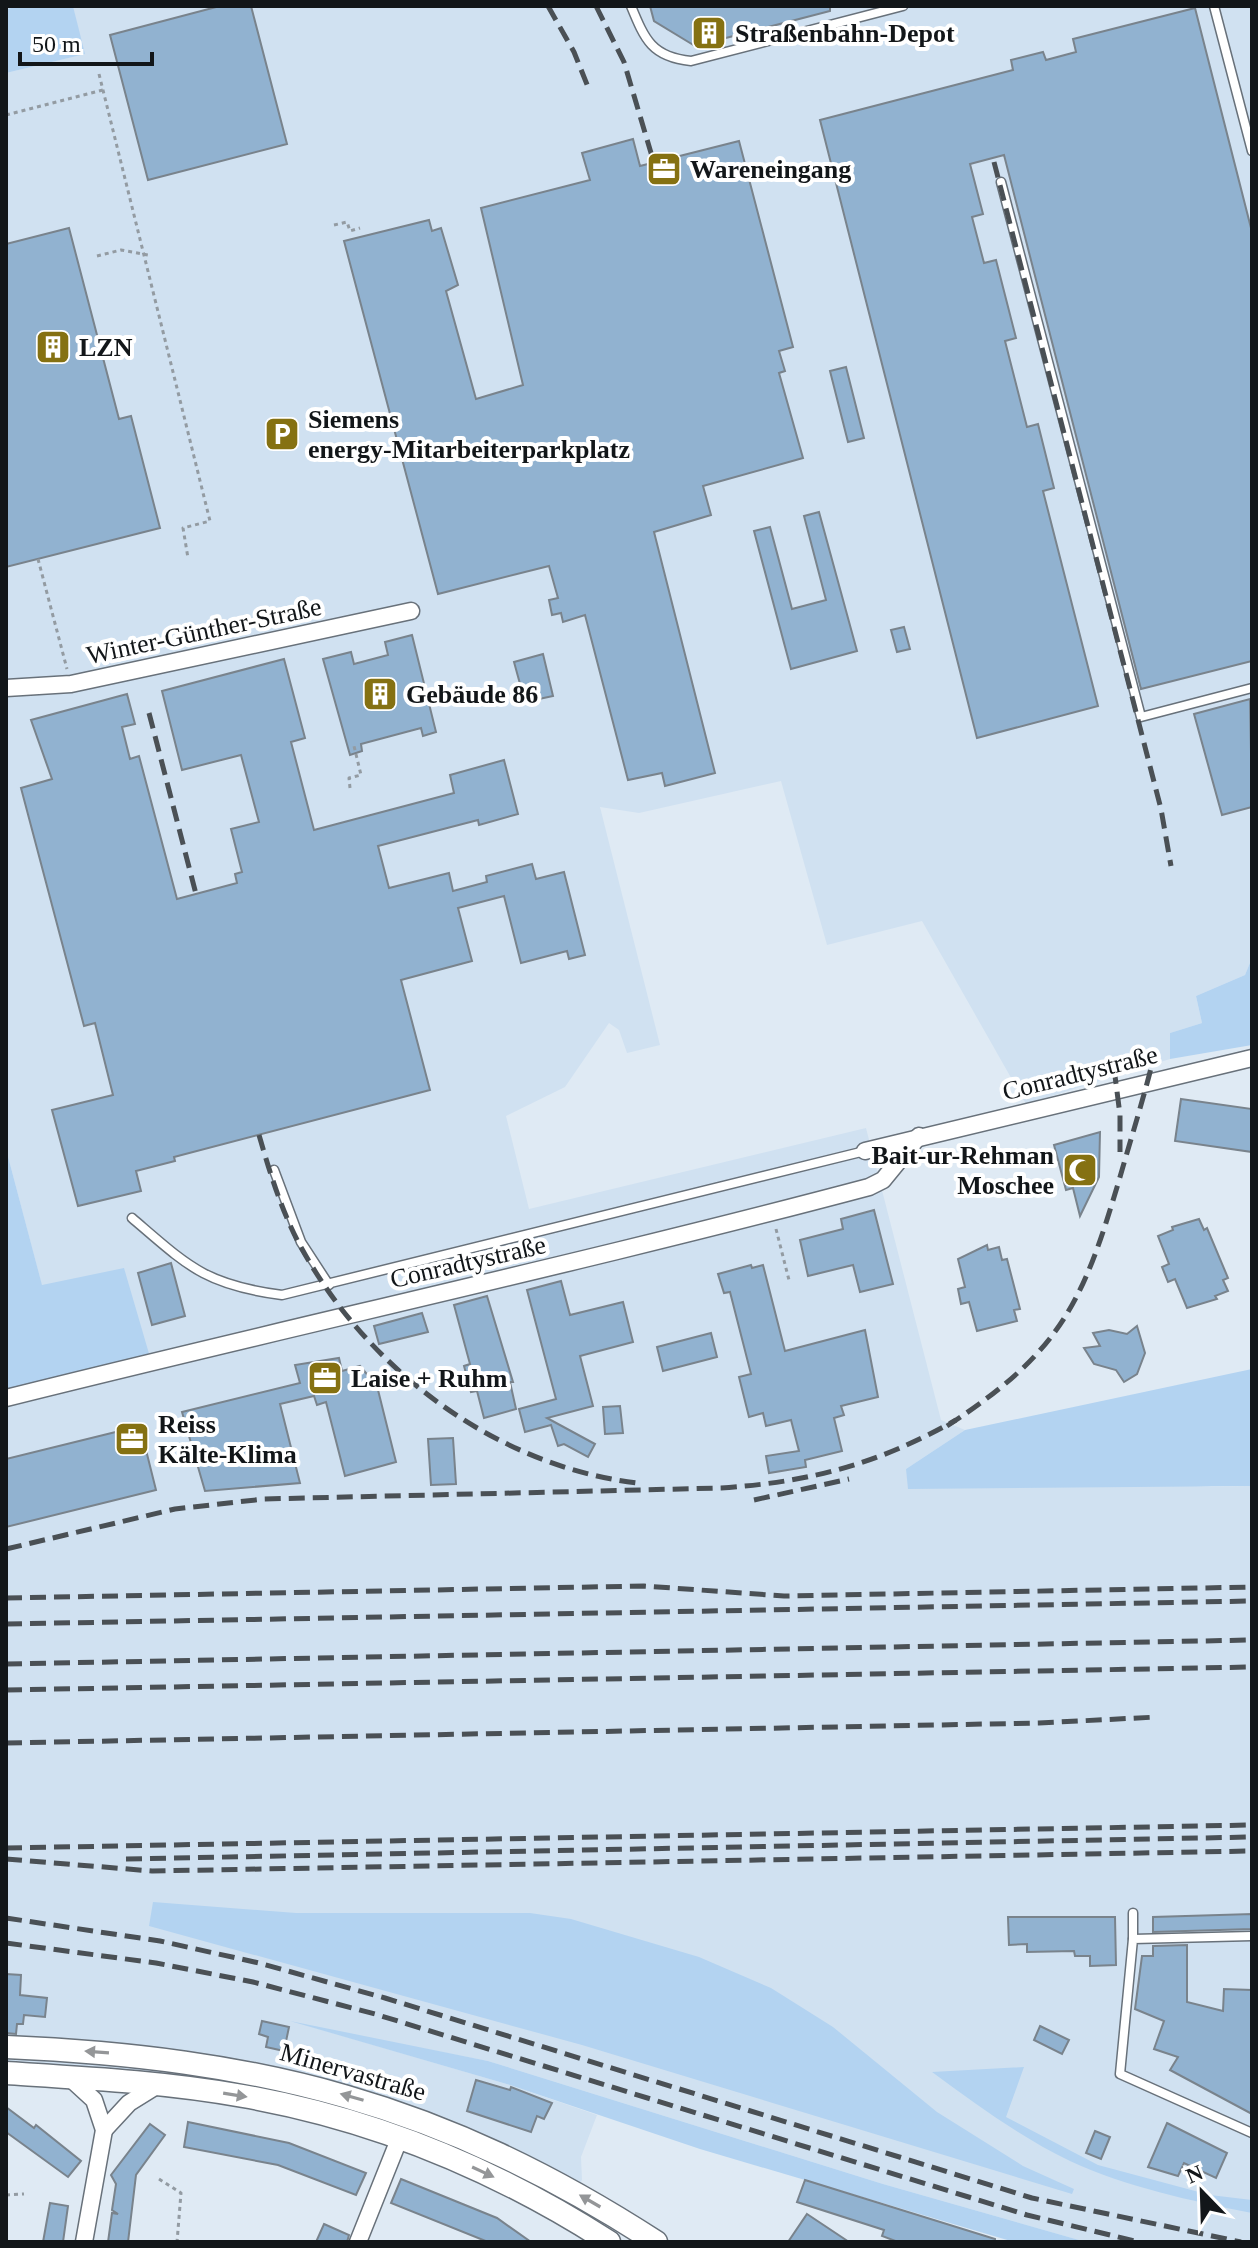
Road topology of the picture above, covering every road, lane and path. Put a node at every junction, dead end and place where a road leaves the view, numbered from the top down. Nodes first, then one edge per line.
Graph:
1 (631, 6) edge
2 (903, 6) edge
3 (1214, 6) edge
4 (99, 74) dead end
5 (103, 90) junction
6 (6, 115) edge
7 (1252, 151) edge
8 (1001, 182) dead end
9 (334, 225) dead end
10 (360, 228) dead end
11 (146, 255) junction
12 (97, 256) dead end
13 (188, 558) dead end
14 (38, 559) dead end
15 (411, 611) dead end
16 (71, 684) junction
17 (6, 688) edge
18 (1252, 688) edge
19 (354, 746) dead end
20 (350, 788) dead end
21 (1252, 1058) edge
22 (919, 1136) junction
23 (865, 1151) joint
24 (274, 1170) dead end
25 (772, 1213) junction
26 (132, 1218) dead end
27 (789, 1280) dead end
28 (329, 1285) junction
29 (6, 1398) edge
30 (1133, 1913) dead end
31 (1252, 1936) edge
32 (1133, 1939) junction
33 (6, 2047) edge
34 (6, 2073) edge
35 (68, 2077) junction
36 (158, 2085) junction
37 (104, 2130) junction
38 (1252, 2133) edge
39 (400, 2137) junction
40 (159, 2179) dead end
41 (24, 2194) dead end
42 (6, 2195) edge
43 (84, 2242) edge
44 (177, 2242) edge
45 (358, 2242) edge
46 (609, 2242) edge
47 (656, 2242) edge

1 - 2 lane
3 - 7 lane
4 - 5 path
5 - 6 path
5 - 11 path
8 - 18 lane
9 - 10 path
11 - 12 path
11 - 13 path
14 - 16 path
15 - 16 street, Winter-Günther-Straße
16 - 17 street, Winter-Günther-Straße
19 - 20 path
21 - 22 street, Conradtystraße
22 - 23 street, Conradtystraße
22 - 25 street, Conradtystraße
23 - 28 lane
24 - 28 lane
25 - 27 path
25 - 29 street, Conradtystraße
26 - 28 lane
30 - 32 lane
31 - 32 lane
32 - 38 lane
47 -> 33 main road, Minervastraße
34 - 35 main road, Minervastraße
35 - 36 main road, Minervastraße
35 - 37 street
36 - 37 street
36 -> 39 main road, Minervastraße
37 - 43 street
39 - 45 street
39 -> 46 main road, Minervastraße
40 - 44 path
41 - 42 path

